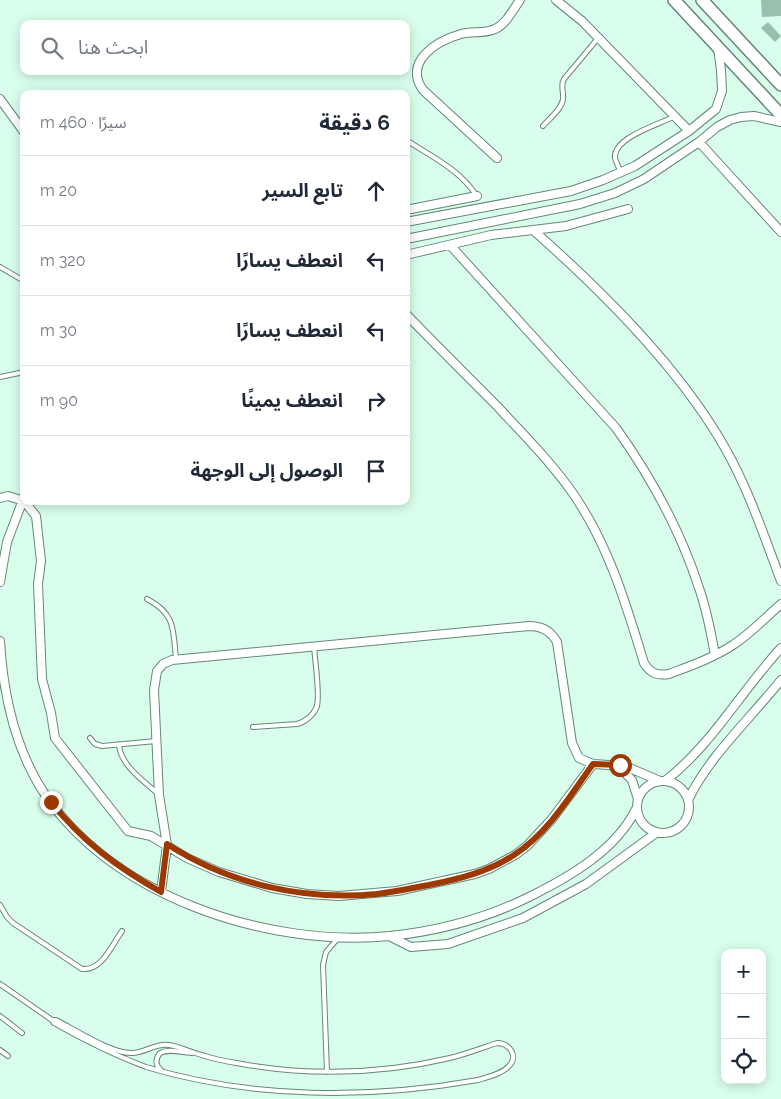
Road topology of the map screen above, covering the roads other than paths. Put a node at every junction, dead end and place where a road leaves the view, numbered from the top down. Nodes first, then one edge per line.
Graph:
1 (520, 0) edge
2 (556, 0) edge
3 (674, 0) edge
4 (702, 0) edge
5 (599, 37) junction
6 (717, 46) junction
7 (781, 85) edge
8 (0, 99) edge
9 (781, 115) edge
10 (675, 116) junction
11 (781, 122) edge
12 (20, 126) edge
13 (543, 126) dead end
14 (689, 131) junction
15 (699, 142) junction
16 (410, 143) edge
17 (498, 158) dead end
18 (621, 173) junction
19 (477, 196) joint
20 (410, 209) edge
21 (628, 209) dead end
22 (410, 221) edge
23 (532, 230) junction
24 (781, 232) edge
25 (410, 238) edge
26 (450, 245) junction
27 (410, 254) edge
28 (0, 267) edge
29 (20, 279) edge
30 (410, 318) edge
31 (20, 373) edge
32 (0, 377) edge
33 (0, 498) edge
34 (20, 499) edge
35 (22, 505) edge
36 (28, 505) edge
37 (781, 581) edge
38 (0, 582) edge
39 (147, 599) dead end
40 (781, 604) edge
41 (0, 641) edge
42 (314, 646) junction
43 (781, 648) edge
44 (716, 655) junction
45 (176, 659) junction
46 (781, 680) edge
47 (253, 726) dead end
48 (90, 738) dead end
49 (156, 741) junction
50 (119, 745) junction
51 (593, 764) junction
52 (615, 764) junction
53 (663, 781) junction
54 (159, 795) junction
55 (638, 799) junction
56 (688, 800) junction
57 (636, 809) junction
58 (656, 833) junction
59 (167, 844) junction
60 (161, 892) junction
61 (0, 905) edge
62 (122, 930) dead end
63 (340, 936) junction
64 (389, 936) junction
65 (1, 986) edge
66 (0, 1016) edge
67 (52, 1020) junction
68 (22, 1033) dead end
69 (0, 1050) edge
70 (194, 1052) junction
71 (8, 1056) dead end
72 (163, 1072) junction
73 (327, 1072) junction
74 (260, 1095) dead end
75 (356, 1098) edge

1 - 17 street
2 - 5 street
3 - 6 street
4 - 7 street
5 - 10 street
5 - 13 lane
6 - 9 street
6 - 14 street
8 - 12 street
10 - 14 street
10 - 18 lane
11 - 15 street
14 - 18 street
15 - 24 street
15 - 25 street
16 - 19 lane
18 - 22 street
19 - 20 street
21 - 23 street
23 - 26 street
23 - 37 street
26 - 27 street
26 - 44 street
28 - 29 lane
30 - 44 street
31 - 32 lane
33 - 34 street
35 - 38 street
36 - 59 street
39 - 45 lane
40 - 44 street
41 - 60 street
42 - 45 street
42 - 47 lane
42 - 51 street
43 - 53 street
45 - 49 street
46 - 56 street
48 - 50 lane
49 - 50 lane
49 - 54 street
50 - 54 lane
51 - 52 street
51 - 59 street
52 - 53 street
52 - 55 street
53 - 55 street
53 - 56 street
54 - 59 street
55 - 57 street
56 - 58 street
57 - 58 street
57 - 64 street
58 - 64 street
59 - 60 street
60 - 63 street
61 - 62 lane
63 - 64 street
63 - 73 lane
65 - 67 lane
66 - 68 lane
67 - 70 lane
67 - 72 lane
69 - 71 lane
70 - 72 lane
70 - 73 lane
72 - 74 lane
73 - 75 lane

